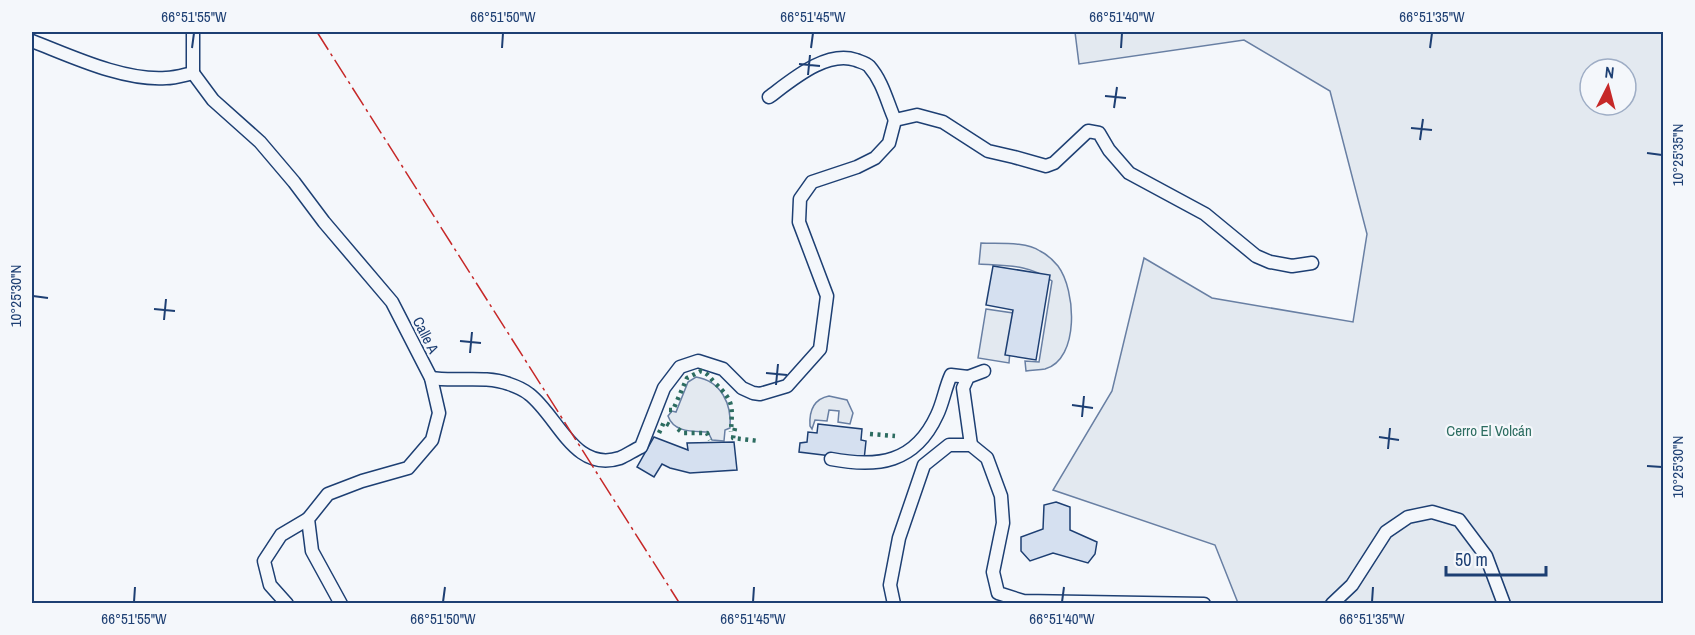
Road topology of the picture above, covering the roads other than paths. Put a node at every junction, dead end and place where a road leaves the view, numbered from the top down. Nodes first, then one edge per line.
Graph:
1 (192, 32) edge
2 (32, 41) edge
3 (193, 73) junction
4 (769, 97) dead end
5 (895, 120) junction
6 (1312, 263) dead end
7 (984, 371) dead end
8 (968, 377) junction
9 (431, 378) junction
10 (971, 445) junction
11 (831, 459) dead end
12 (308, 519) junction
13 (287, 603) edge
14 (341, 603) edge
15 (894, 603) edge
16 (1204, 603) edge
17 (1332, 603) edge
18 (1504, 603) edge

1 - 3 street
2 - 3 street
3 - 9 street, Calle A
4 - 5 street
5 - 6 street
5 - 9 street
7 - 8 street
8 - 10 street
8 - 11 street
9 - 12 street, Calle A
10 - 15 street
10 - 16 street
12 - 13 street
12 - 14 street
17 - 18 street

